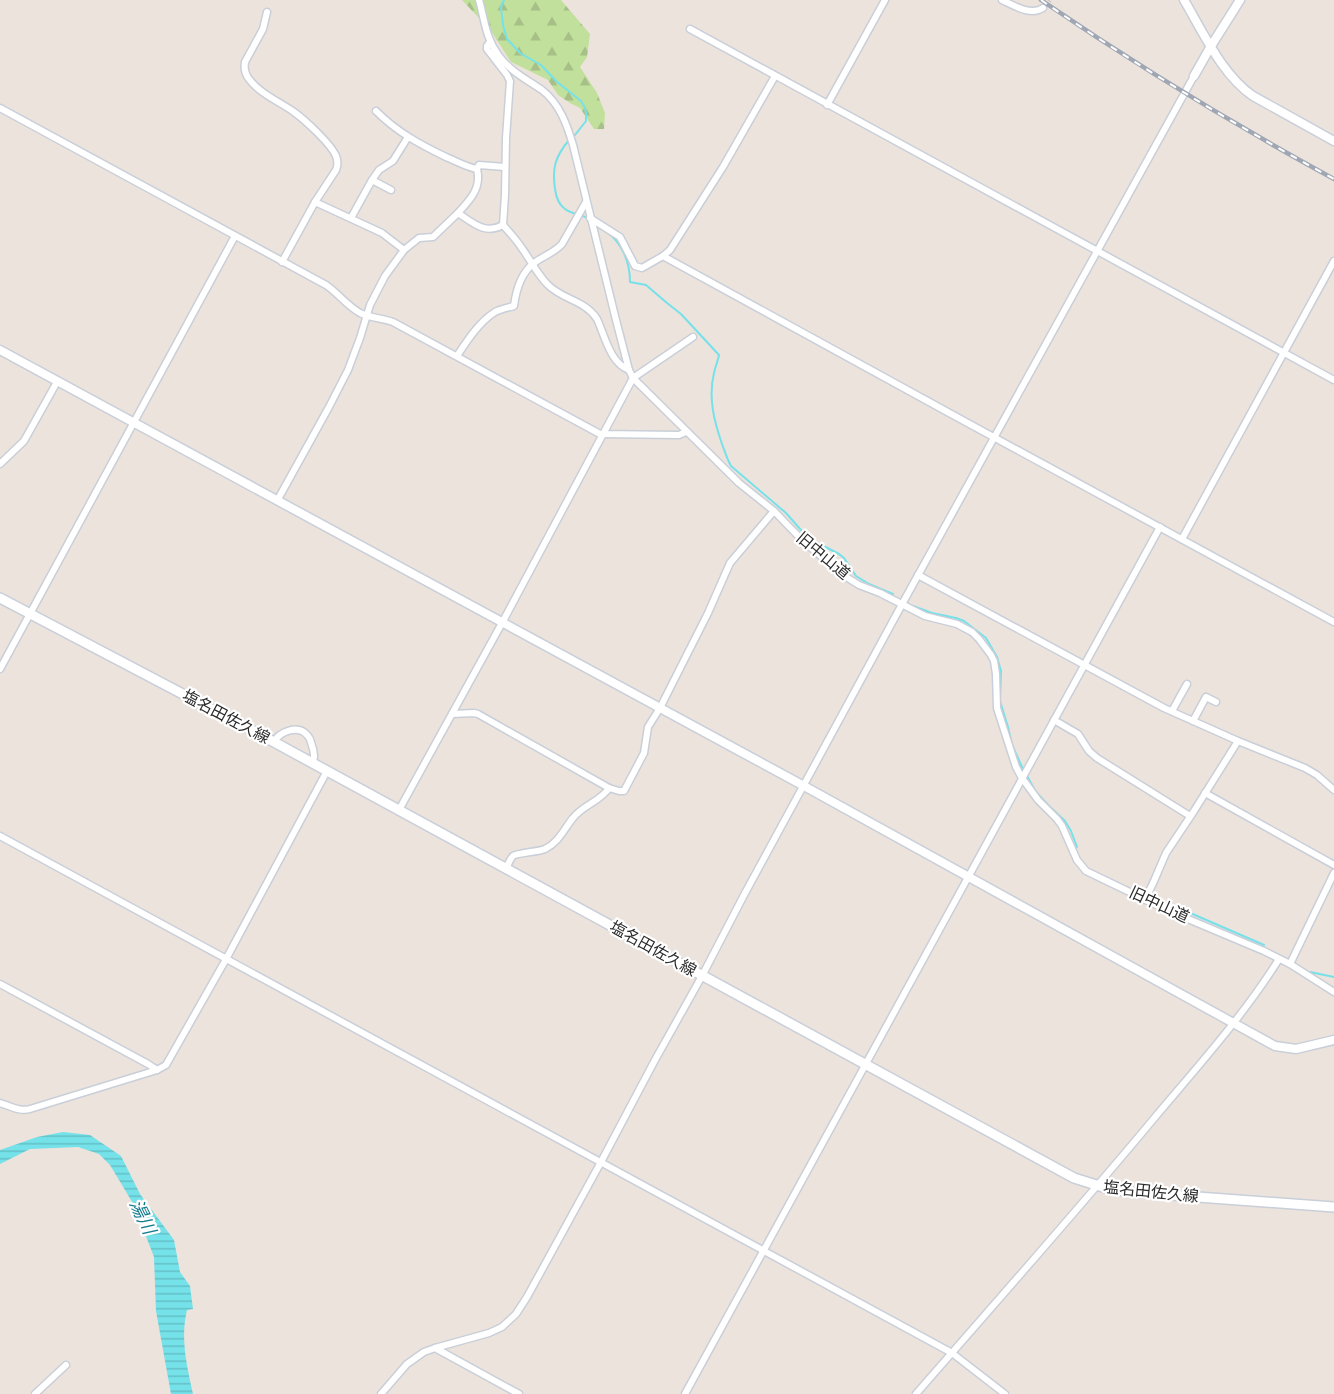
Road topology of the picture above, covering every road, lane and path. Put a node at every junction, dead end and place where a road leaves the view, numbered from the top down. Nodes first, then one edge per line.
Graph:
1 (479, 0) edge
2 (885, 0) edge
3 (1002, 0) edge
4 (1184, 0) edge
5 (1240, 0) edge
6 (1043, 8) dead end
7 (267, 12) dead end
8 (690, 29) dead end
9 (490, 42) junction
10 (1211, 46) junction
11 (775, 76) junction
12 (1194, 76) joint
13 (827, 105) junction
14 (0, 108) edge
15 (376, 111) dead end
16 (408, 137) junction
17 (1334, 141) edge
18 (505, 167) junction
19 (477, 169) junction
20 (372, 180) junction
21 (391, 190) dead end
22 (315, 202) junction
23 (586, 202) junction
24 (458, 213) junction
25 (351, 218) junction
26 (590, 218) junction
27 (503, 225) junction
28 (235, 236) junction
29 (404, 250) junction
30 (1096, 251) junction
31 (663, 256) junction
32 (1334, 261) edge
33 (282, 262) junction
34 (532, 264) junction
35 (368, 316) junction
36 (693, 337) dead end
37 (0, 350) edge
38 (1284, 353) junction
39 (457, 356) junction
40 (629, 370) junction
41 (633, 378) junction
42 (1334, 380) edge
43 (57, 382) junction
44 (133, 423) junction
45 (686, 432) junction
46 (604, 435) junction
47 (994, 437) junction
48 (0, 464) edge
49 (277, 501) junction
50 (774, 512) junction
51 (1160, 527) junction
52 (1182, 539) junction
53 (918, 575) junction
54 (0, 598) edge
55 (902, 604) junction
56 (30, 615) junction
57 (1334, 622) edge
58 (502, 623) junction
59 (1084, 665) junction
60 (0, 669) edge
61 (1187, 684) dead end
62 (1216, 702) dead end
63 (660, 708) junction
64 (1172, 711) junction
65 (452, 714) junction
66 (1054, 720) junction
67 (1193, 721) junction
68 (1238, 741) junction
69 (273, 742) junction
70 (312, 763) junction
71 (327, 771) junction
72 (1022, 778) junction
73 (804, 786) junction
74 (609, 788) junction
75 (1334, 790) edge
76 (1205, 794) junction
77 (399, 810) junction
78 (1190, 816) junction
79 (0, 836) edge
80 (1334, 865) edge
81 (506, 868) junction
82 (1334, 873) edge
83 (968, 876) junction
84 (1145, 900) junction
85 (226, 958) junction
86 (1279, 959) junction
87 (1290, 964) junction
88 (702, 976) junction
89 (0, 984) edge
90 (1334, 992) edge
91 (1234, 1023) junction
92 (1334, 1040) edge
93 (866, 1064) junction
94 (157, 1070) junction
95 (0, 1103) edge
96 (601, 1161) junction
97 (1098, 1186) junction
98 (1334, 1207) edge
99 (764, 1250) junction
100 (435, 1347) junction
101 (952, 1353) junction
102 (66, 1365) dead end
103 (35, 1394) edge
104 (381, 1394) edge
105 (519, 1394) edge
106 (685, 1394) edge
107 (916, 1394) edge
108 (1005, 1394) edge

1 - 9 street, 旧中山道
2 - 13 street
3 - 6 street
4 - 10 street
5 - 10 street
7 - 22 street
8 - 11 street
9 - 18 street
9 - 23 street, 旧中山道
10 - 12 street
10 - 17 street
11 - 13 street
11 - 31 street
12 - 30 street
13 - 30 street
14 - 28 street
15 - 16 street
16 - 19 street
16 - 20 street
18 - 19 street
18 - 27 street
19 - 24 street
20 - 21 street
20 - 25 street
22 - 25 street
22 - 33 street
23 - 26 street, 旧中山道
23 - 34 street
24 - 27 street
24 - 29 street
25 - 29 street
26 - 31 street
26 - 40 street, 旧中山道
27 - 34 street
28 - 33 street
28 - 44 street
29 - 35 street
30 - 38 street
30 - 47 street
31 - 47 street
32 - 38 street
33 - 35 street
34 - 39 street
34 - 40 street
35 - 39 street
35 - 49 street
36 - 41 street
37 - 43 street
38 - 42 street
38 - 52 street
39 - 46 street
40 - 41 street, 旧中山道
41 - 45 street, 旧中山道
41 - 46 street
43 - 44 street
43 - 48 street
44 - 49 street
44 - 56 street
45 - 46 street
45 - 50 street, 旧中山道
46 - 58 street
47 - 51 street
47 - 53 street
49 - 58 street
50 - 55 street, 旧中山道
50 - 63 street
51 - 52 street
51 - 59 street
52 - 57 street
53 - 55 street
53 - 59 street
54 - 56 main road, 塩名田佐久線
55 - 72 street, 旧中山道
55 - 73 street
56 - 60 street
56 - 69 main road, 塩名田佐久線
58 - 63 street
58 - 65 street
59 - 64 street
59 - 66 street
61 - 64 street
62 - 67 street
63 - 73 street
63 - 74 street
64 - 67 street
65 - 74 street
65 - 77 street
66 - 72 street
66 - 78 street
67 - 68 street
68 - 75 street
68 - 76 street
69 - 70 main road, 塩名田佐久線
69 - 70 street
70 - 71 main road, 塩名田佐久線
71 - 77 main road, 塩名田佐久線
71 - 85 street
72 - 83 street
72 - 84 street, 旧中山道
73 - 83 street
73 - 88 street
74 - 81 street
76 - 78 street
76 - 80 street
77 - 81 main road, 塩名田佐久線
78 - 84 street
79 - 85 street
81 - 88 main road, 塩名田佐久線
82 - 87 street
83 - 91 street
83 - 93 street
84 - 86 street, 旧中山道
85 - 94 street
85 - 96 street
86 - 87 street, 旧中山道
86 - 91 street
87 - 90 street, 旧中山道
88 - 93 main road, 塩名田佐久線
88 - 96 street
89 - 94 street
91 - 92 street
91 - 97 street
93 - 97 main road, 塩名田佐久線
93 - 99 street
94 - 95 street
96 - 99 street
96 - 100 street
97 - 98 main road, 塩名田佐久線
97 - 101 street
99 - 101 street
99 - 106 street
100 - 104 street
100 - 105 street
101 - 107 street
101 - 108 street
102 - 103 street

